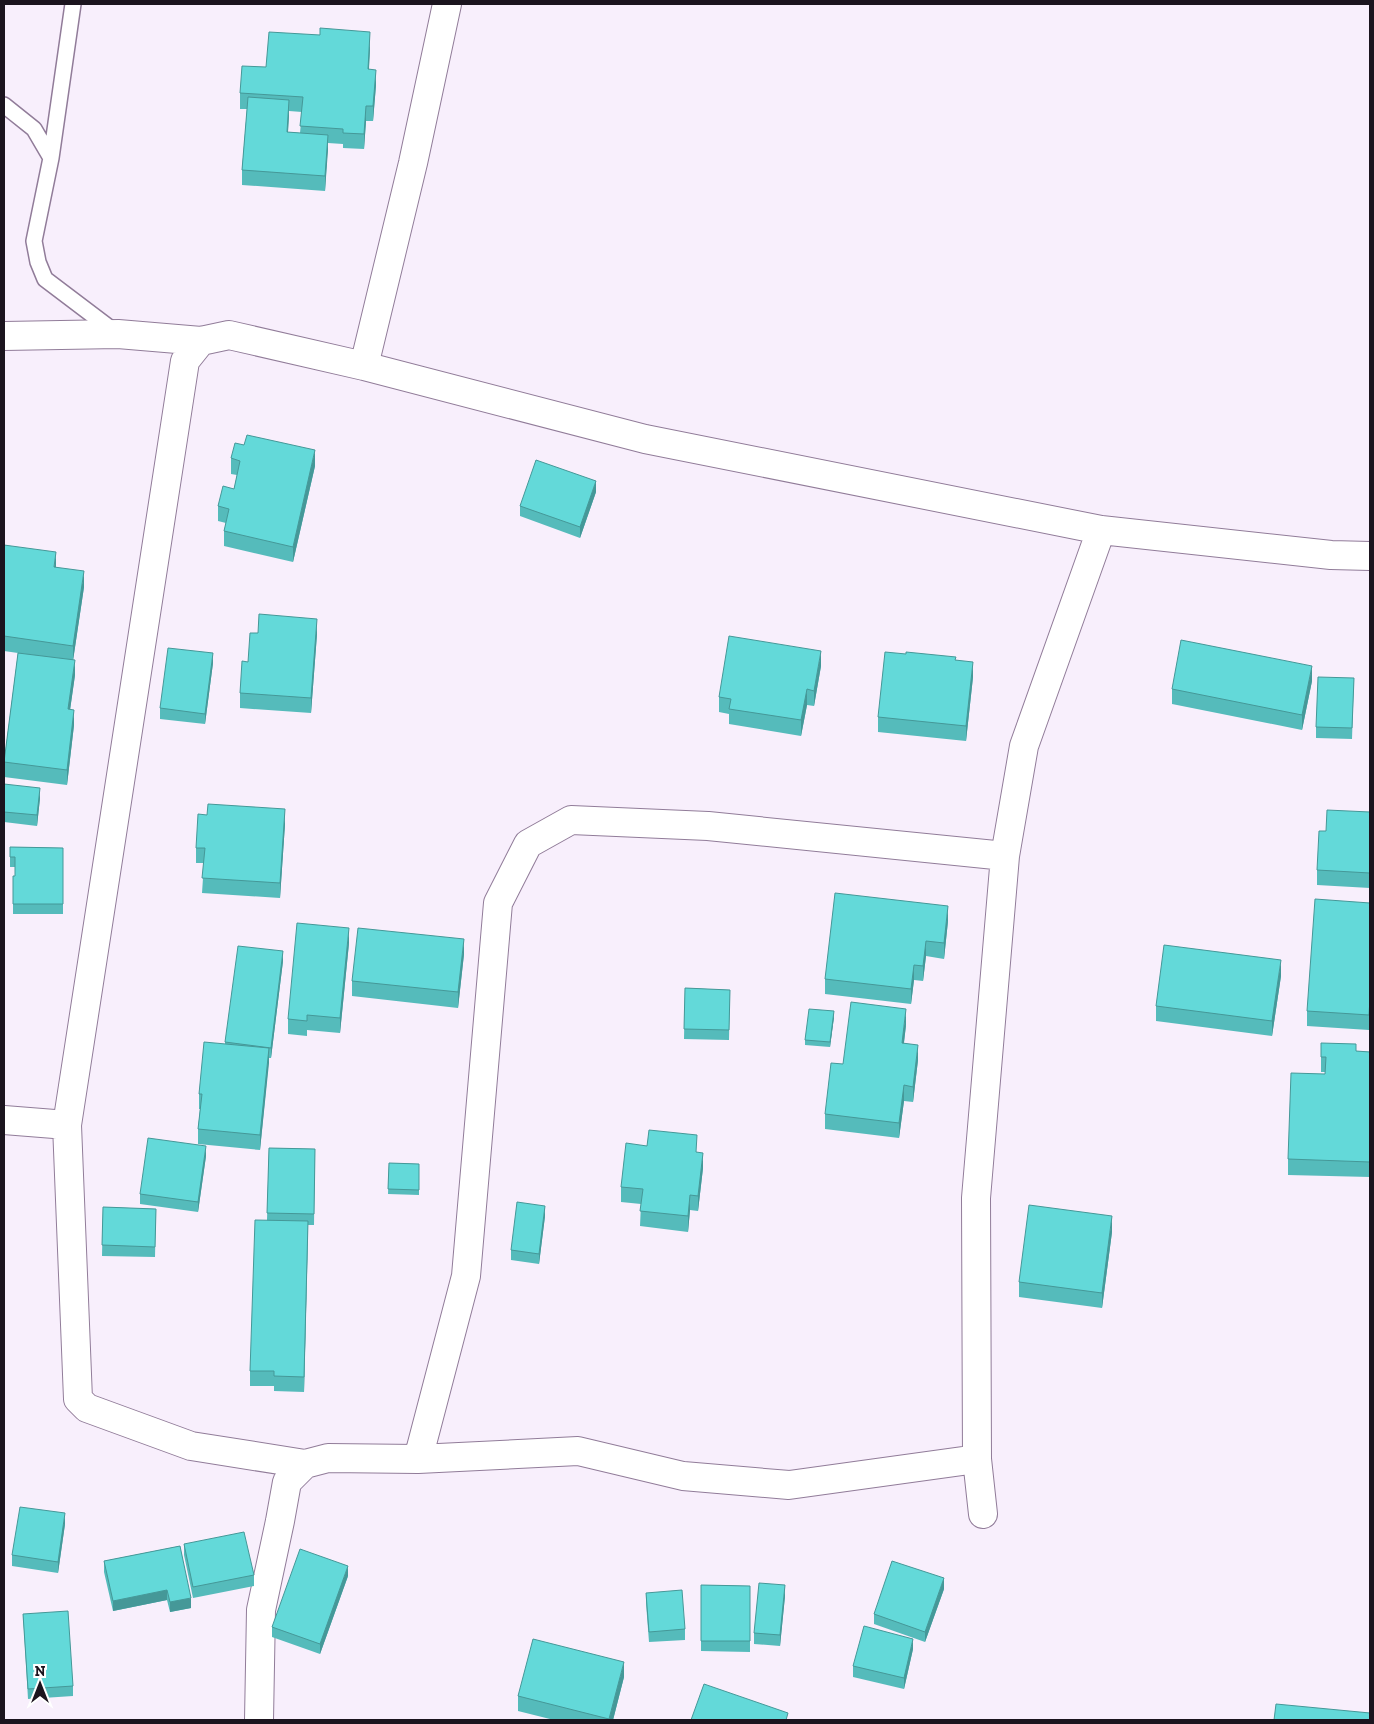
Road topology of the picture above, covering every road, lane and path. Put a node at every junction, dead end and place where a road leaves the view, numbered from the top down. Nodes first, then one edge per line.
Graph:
1 (73, 4) edge
2 (447, 4) edge
3 (4, 105) edge
4 (51, 158) junction
5 (118, 334) junction
6 (4, 336) edge
7 (201, 341) junction
8 (364, 366) junction
9 (1101, 530) junction
10 (1370, 556) edge
11 (1005, 856) junction
12 (4, 1120) edge
13 (67, 1125) junction
14 (418, 1459) junction
15 (977, 1459) junction
16 (305, 1464) junction
17 (983, 1514) dead end
18 (259, 1720) edge

1 - 4 lane
2 - 8 street
3 - 4 lane
4 - 5 lane
5 - 6 street
5 - 7 street
7 - 8 street
7 - 13 street
8 - 9 street
9 - 10 street
9 - 11 street
11 - 14 street
11 - 15 street
12 - 13 street
13 - 16 street
14 - 15 street
14 - 16 street
15 - 17 street
16 - 18 street

